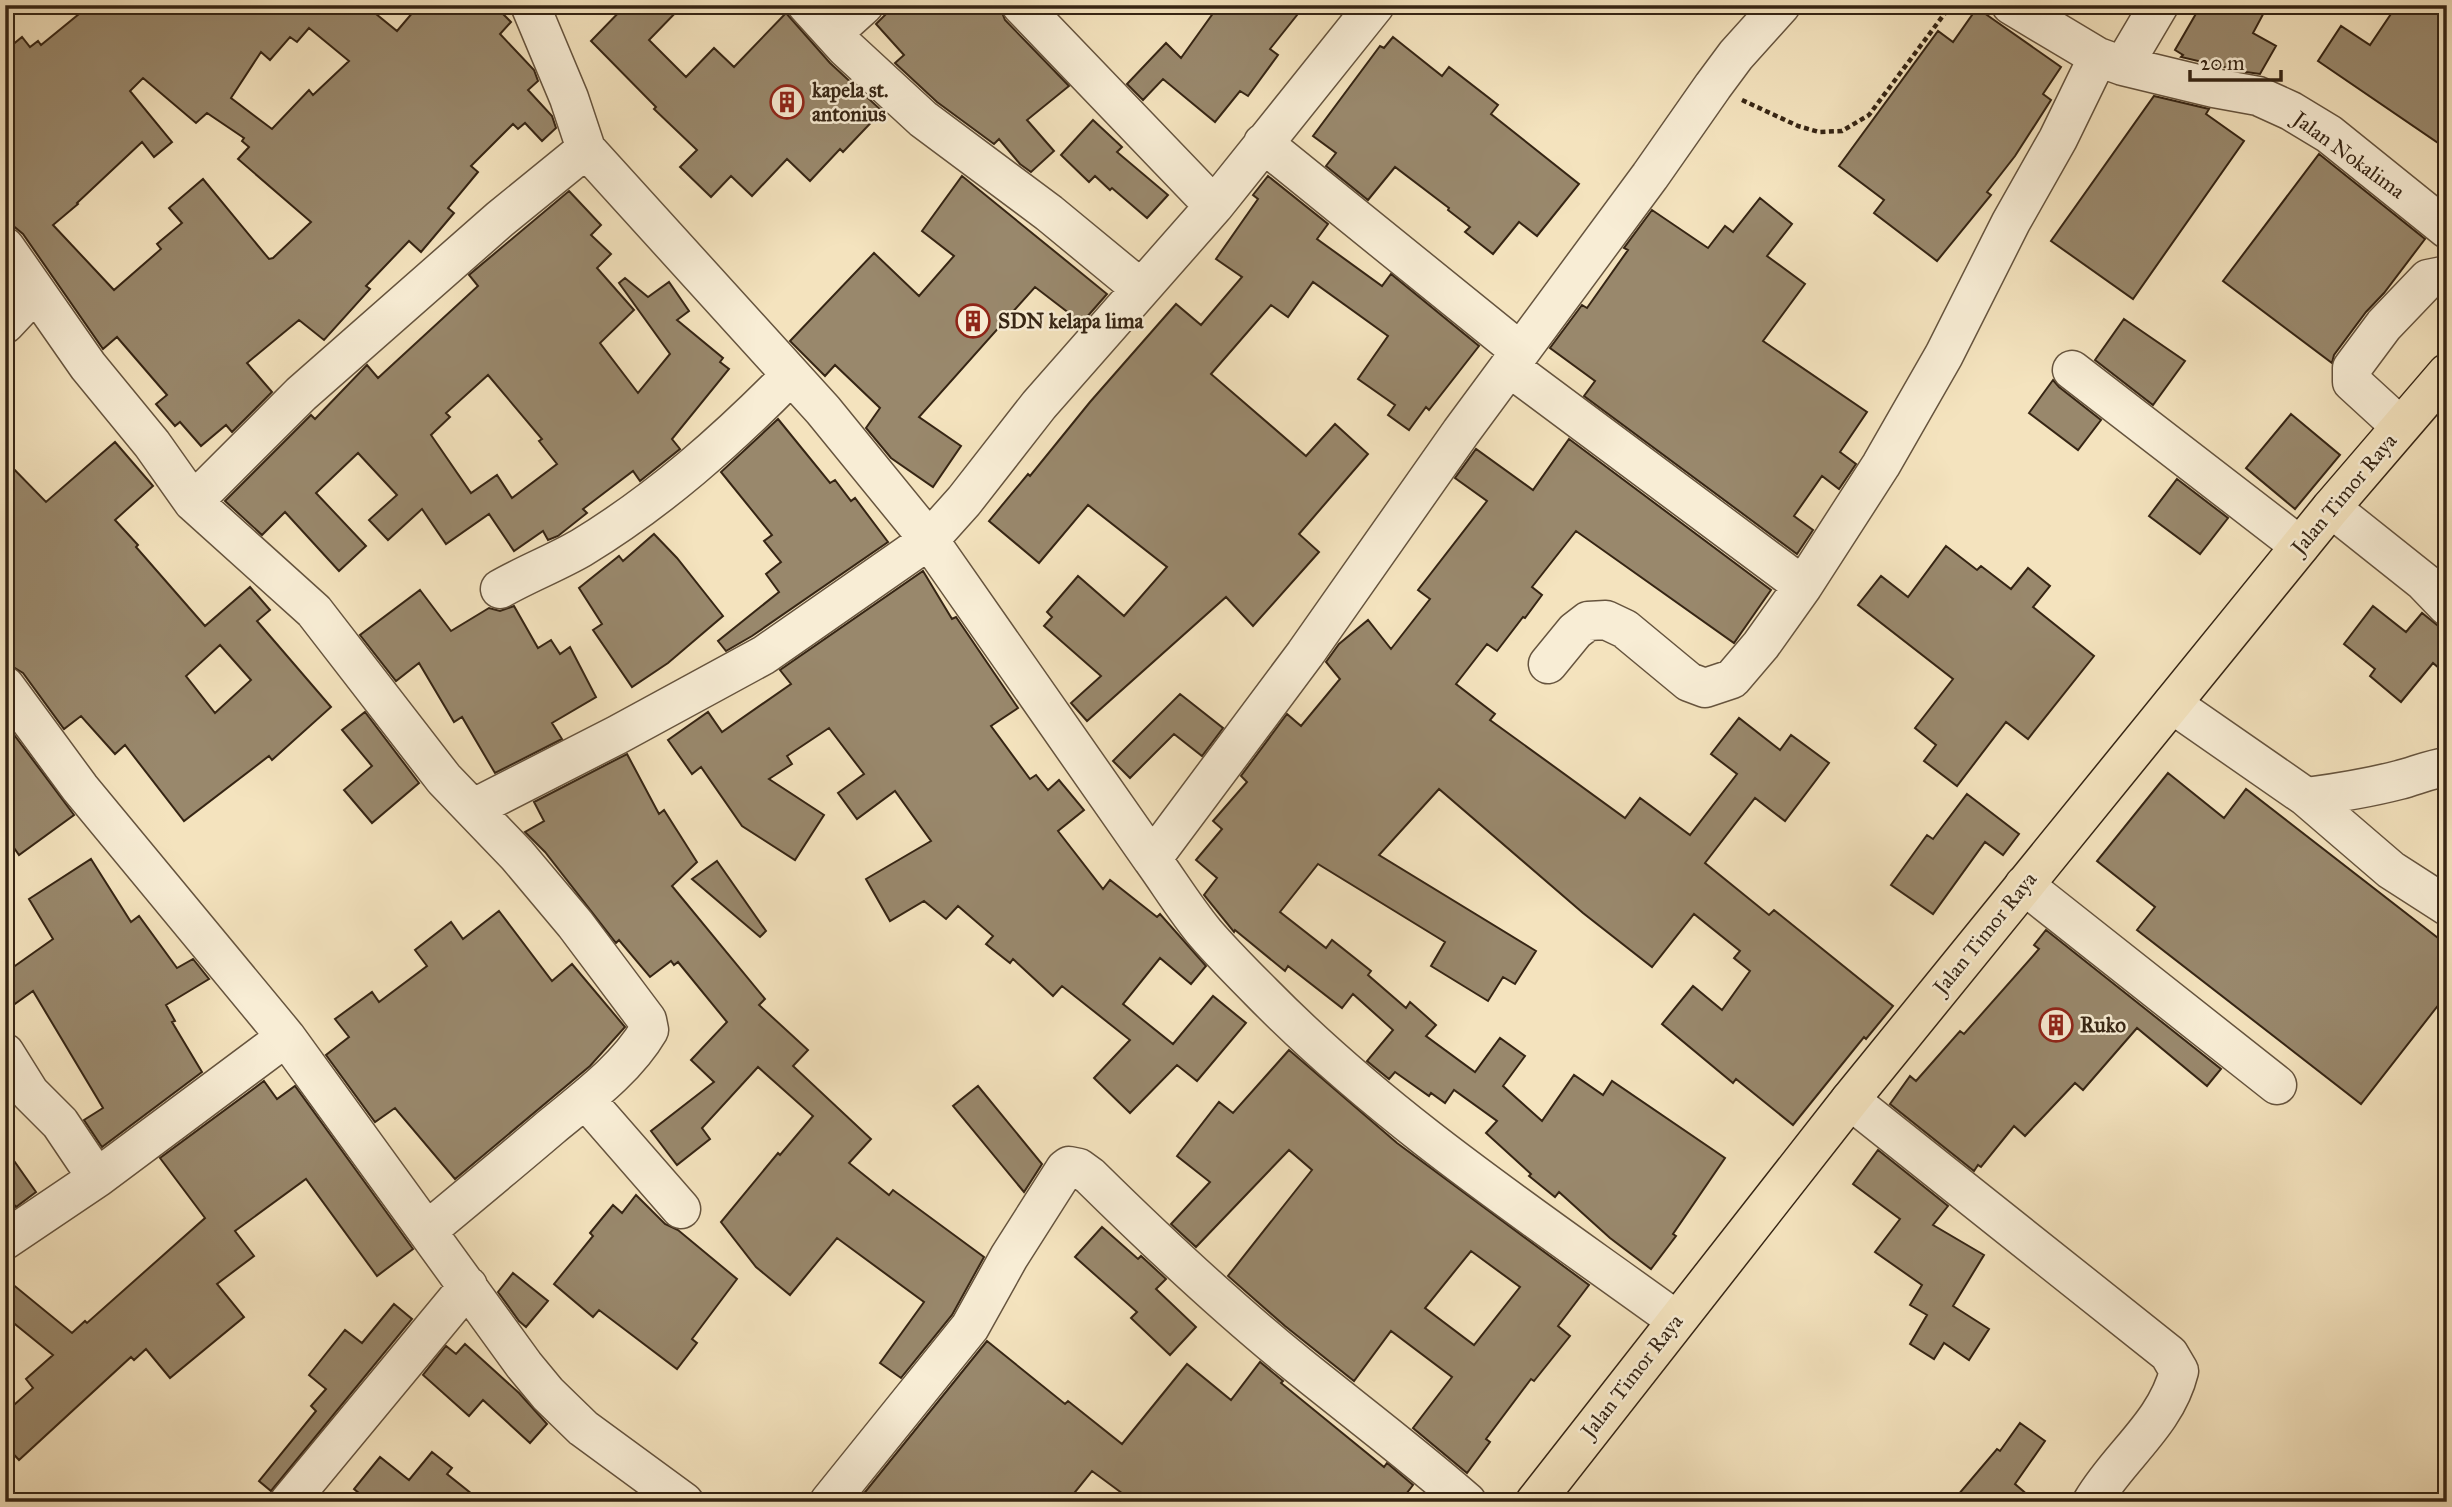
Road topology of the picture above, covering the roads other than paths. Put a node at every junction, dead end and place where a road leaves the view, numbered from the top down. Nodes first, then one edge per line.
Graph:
1 (530, 5) edge
2 (807, 5) edge
3 (864, 5) edge
4 (1021, 5) edge
5 (1375, 5) edge
6 (1781, 5) edge
7 (2011, 5) edge
8 (2159, 5) edge
9 (833, 33) junction
10 (2111, 61) junction
11 (1263, 143) junction
12 (586, 149) junction
13 (1214, 206) junction
14 (2447, 229) edge
15 (5, 247) edge
16 (2447, 278) edge
17 (1140, 288) junction
18 (35, 292) junction
19 (5, 324) edge
20 (1515, 359) junction
21 (2073, 370) dead end
22 (2447, 373) edge
23 (791, 375) junction
24 (2400, 426) junction
25 (193, 502) junction
26 (2331, 508) junction
27 (929, 540) junction
28 (2300, 546) junction
29 (1803, 586) junction
30 (500, 589) dead end
31 (2447, 606) edge
32 (1548, 664) dead end
33 (5, 687) edge
34 (2172, 704) junction
35 (2447, 767) edge
36 (2306, 797) junction
37 (474, 808) junction
38 (1152, 859) junction
39 (2024, 885) junction
40 (2447, 906) edge
41 (286, 1037) junction
42 (5, 1053) edge
43 (2277, 1085) dead end
44 (585, 1099) junction
45 (1850, 1100) junction
46 (97, 1178) junction
47 (681, 1209) dead end
48 (428, 1230) junction
49 (5, 1240) edge
50 (468, 1286) junction
51 (1676, 1320) junction
52 (289, 1502) edge
53 (684, 1502) edge
54 (829, 1502) edge
55 (1467, 1502) edge
56 (1535, 1502) edge
57 (2092, 1502) edge

1 - 12 street
2 - 9 street
3 - 9 street
4 - 13 street
5 - 11 street
6 - 20 street
7 - 10 street, Jalan Nokalima
8 - 10 street
9 - 17 street
10 - 14 street, Jalan Nokalima
10 - 29 street
11 - 13 street
11 - 20 street
12 - 23 street
12 - 25 street
13 - 17 street
15 - 18 street
16 - 24 street
17 - 27 street
18 - 19 street
18 - 25 street
20 - 29 street
20 - 38 street
21 - 28 street
22 - 24 highway, Jalan Timor Raya
23 - 27 street
23 - 30 street
24 - 26 highway, Jalan Timor Raya
25 - 37 street
26 - 28 highway, Jalan Timor Raya
26 - 31 street
27 - 37 street
27 - 38 street
28 - 34 highway, Jalan Timor Raya
29 - 32 street
33 - 41 street
34 - 36 street
34 - 39 highway, Jalan Timor Raya
35 - 36 street
36 - 40 street
37 - 44 street
38 - 51 street
39 - 43 street
39 - 45 highway, Jalan Timor Raya
41 - 46 street
41 - 48 street
42 - 46 street
44 - 47 street
44 - 48 street
45 - 51 highway, Jalan Timor Raya
45 - 57 street
46 - 49 street
48 - 50 street
50 - 52 street
50 - 53 street
51 - 56 highway, Jalan Timor Raya
54 - 55 street

